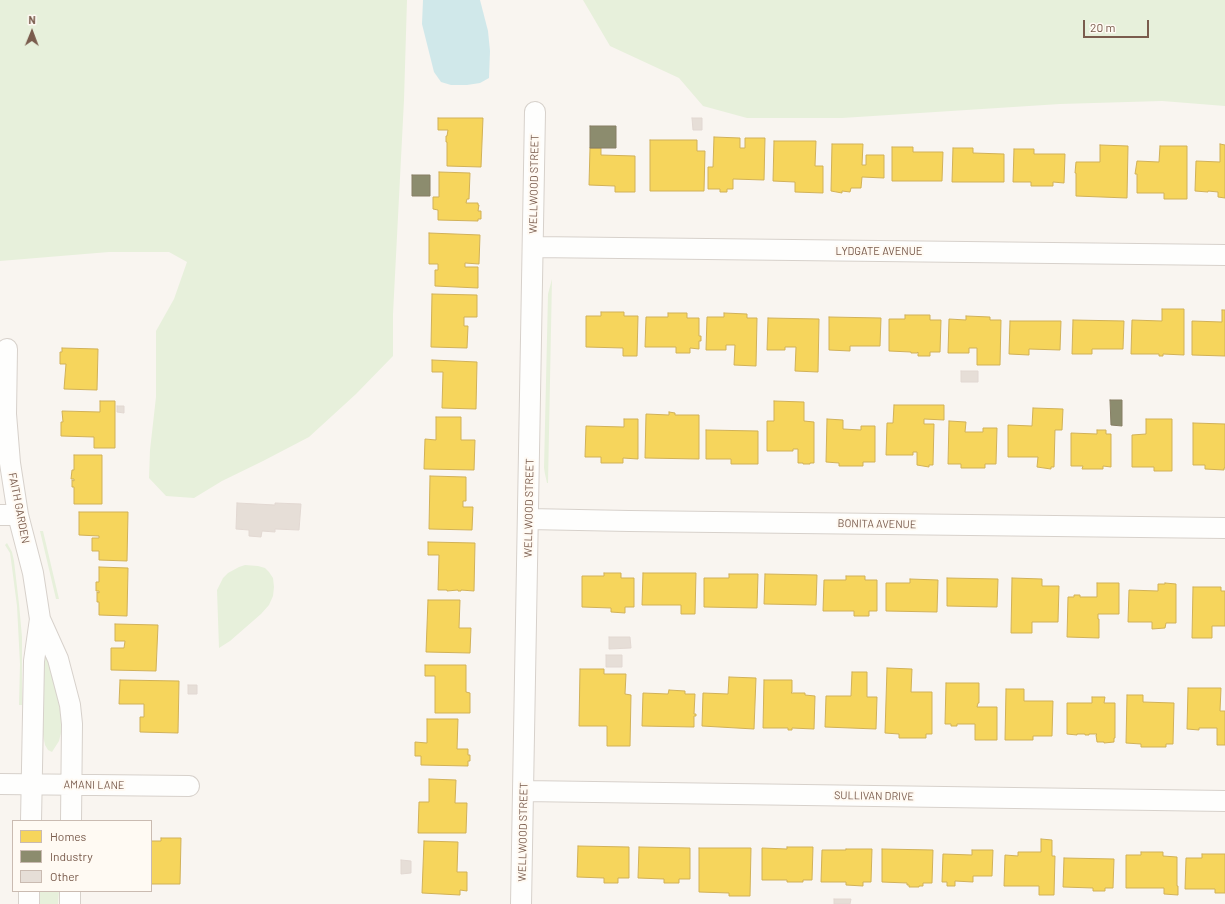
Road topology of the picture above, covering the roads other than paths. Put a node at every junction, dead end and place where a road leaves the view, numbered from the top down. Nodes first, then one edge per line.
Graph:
1 (535, 112) dead end
2 (534, 247) junction
3 (1225, 255) edge
4 (7, 349) dead end
5 (9, 515) edge
6 (529, 519) junction
7 (1225, 528) edge
8 (40, 619) junction
9 (0, 784) edge
10 (32, 784) junction
11 (72, 784) junction
12 (189, 786) dead end
13 (524, 791) junction
14 (1225, 801) edge
15 (31, 820) edge
16 (71, 820) edge
17 (29, 892) edge
18 (70, 892) edge
19 (29, 904) edge
20 (70, 904) edge
21 (521, 904) edge

1 - 2 street, WELLWOOD STREET
2 - 3 street, LYDGATE AVENUE
2 - 6 street, WELLWOOD STREET
4 - 5 street, FAITH GARDEN
5 - 8 street, FAITH GARDEN
6 - 7 street, BONITA AVENUE
6 - 13 street, WELLWOOD STREET
8 - 10 street, FAITH GARDEN
8 - 11 street, FAITH GARDEN
9 - 10 street, AMANI LANE
10 - 11 street, AMANI LANE
10 - 15 street, FAITH GARDEN
11 - 12 street, AMANI LANE
11 - 16 street, FAITH GARDEN
13 - 14 street, SULLIVAN DRIVE
13 - 21 street, WELLWOOD STREET
17 - 19 street
18 - 20 street

